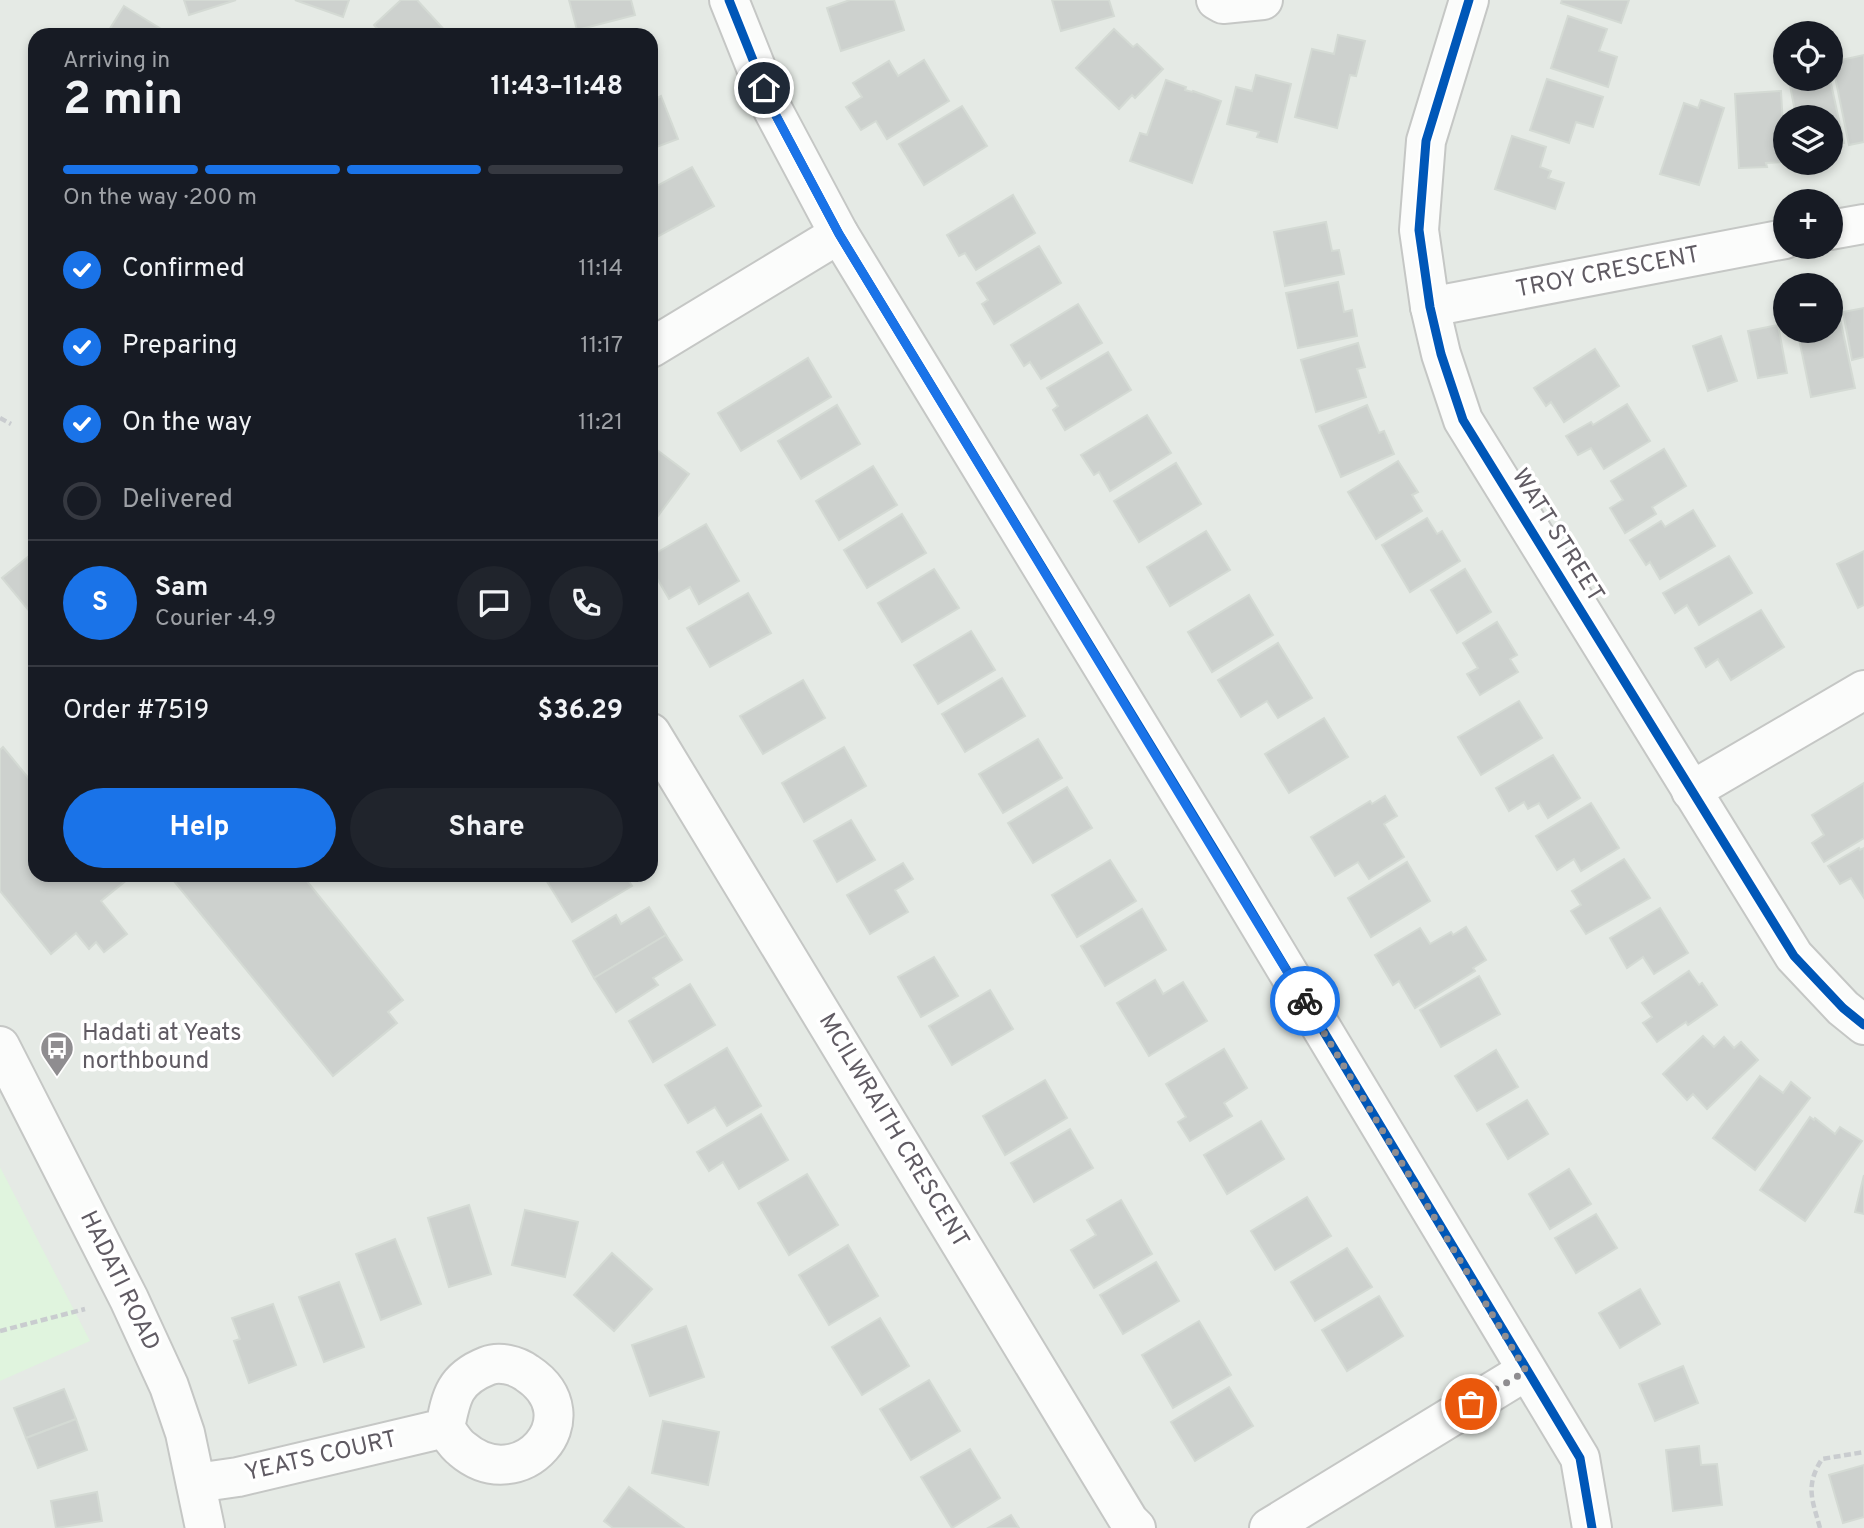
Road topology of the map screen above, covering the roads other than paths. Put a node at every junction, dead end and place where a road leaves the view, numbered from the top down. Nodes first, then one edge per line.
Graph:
1 (729, 0) edge
2 (1216, 0) edge
3 (1263, 0) edge
4 (1469, 0) edge
5 (1864, 224) edge
6 (1843, 228) edge
7 (839, 234) junction
8 (1773, 241) edge
9 (1430, 307) junction
10 (658, 344) edge
11 (1864, 690) edge
12 (658, 745) edge
13 (1691, 791) junction
14 (1864, 1025) edge
15 (0, 1045) edge
16 (1526, 1371) junction
17 (445, 1428) dead end
18 (196, 1483) junction
19 (205, 1528) edge
20 (1136, 1528) edge
21 (1269, 1528) edge
22 (1592, 1528) edge

1 - 7 street
2 - 3 street
4 - 9 street, WATT STREET
5 - 6 street
7 - 10 street
7 - 16 street
8 - 9 street, TROY CRESCENT
9 - 13 street, WATT STREET
11 - 13 street
12 - 20 street, MCILWRAITH CRESCENT
13 - 14 street, WATT STREET
15 - 18 street, HADATI ROAD
16 - 21 street
16 - 22 street
17 - 18 street, YEATS COURT
18 - 19 street, HADATI ROAD

